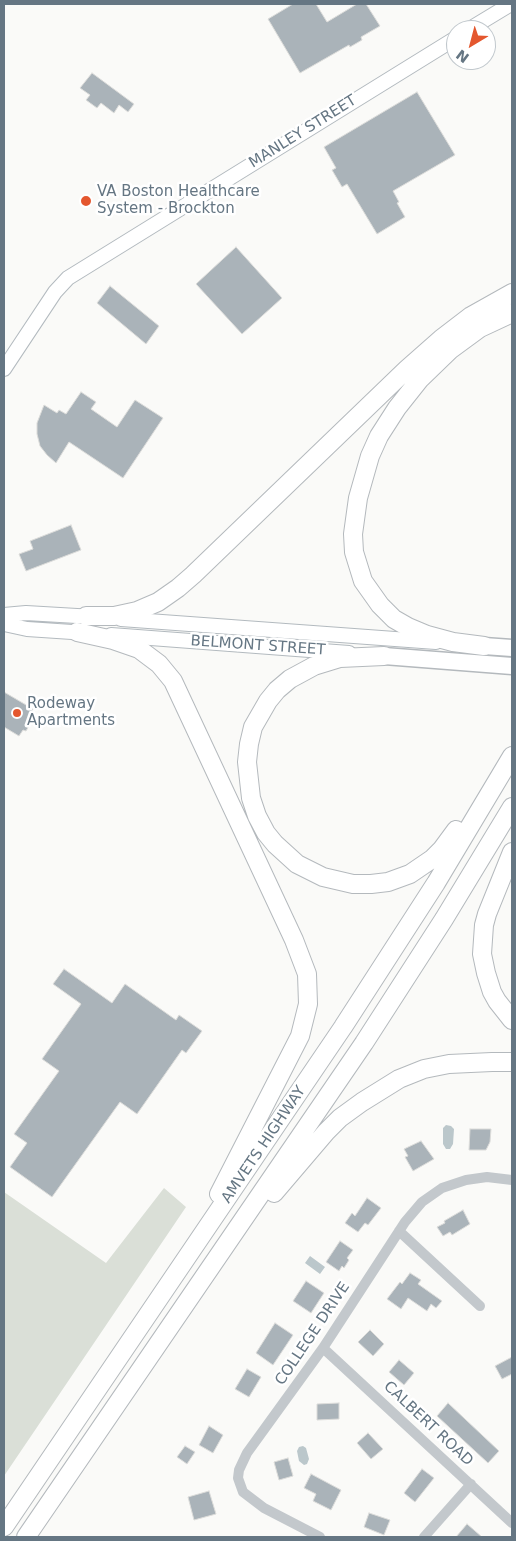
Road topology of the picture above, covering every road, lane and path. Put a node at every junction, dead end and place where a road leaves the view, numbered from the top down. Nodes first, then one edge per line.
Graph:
1 (511, 4) edge
2 (485, 20) edge
3 (446, 44) edge
4 (512, 292) edge
5 (512, 313) edge
6 (4, 369) edge
7 (4, 615) edge
8 (86, 616) junction
9 (4, 624) edge
10 (77, 632) junction
11 (484, 646) junction
12 (512, 648) edge
13 (384, 656) junction
14 (509, 665) edge
15 (512, 754) edge
16 (512, 807) edge
17 (512, 852) edge
18 (512, 1020) edge
19 (512, 1062) edge
20 (512, 1180) edge
21 (399, 1231) junction
22 (192, 1252) junction
23 (214, 1264) junction
24 (480, 1306) dead end
25 (323, 1348) junction
26 (471, 1484) junction
27 (512, 1523) edge
28 (4, 1527) edge
29 (26, 1537) edge
30 (320, 1537) edge
31 (424, 1537) edge

1 - 2 main road
3 - 6 main road, MANLEY STREET
4 - 8 highway
5 - 11 highway
7 - 8 main road, BELMONT STREET
8 - 11 main road, BELMONT STREET
9 - 10 main road, BELMONT STREET
10 - 13 main road, BELMONT STREET
10 - 22 highway
11 - 12 highway, BELMONT STREET
13 - 14 highway, BELMONT STREET
13 - 15 highway
15 - 22 highway, AMVETS HIGHWAY
16 - 23 highway, AMVETS HIGHWAY
17 - 18 highway
19 - 23 highway
20 - 21 street, COLLEGE DRIVE
21 - 24 street
21 - 25 street, COLLEGE DRIVE
22 - 28 highway, AMVETS HIGHWAY
23 - 29 highway, AMVETS HIGHWAY
25 - 26 street, CALBERT ROAD
25 - 30 street, COLLEGE DRIVE
26 - 27 street, CALBERT ROAD
26 - 31 street

